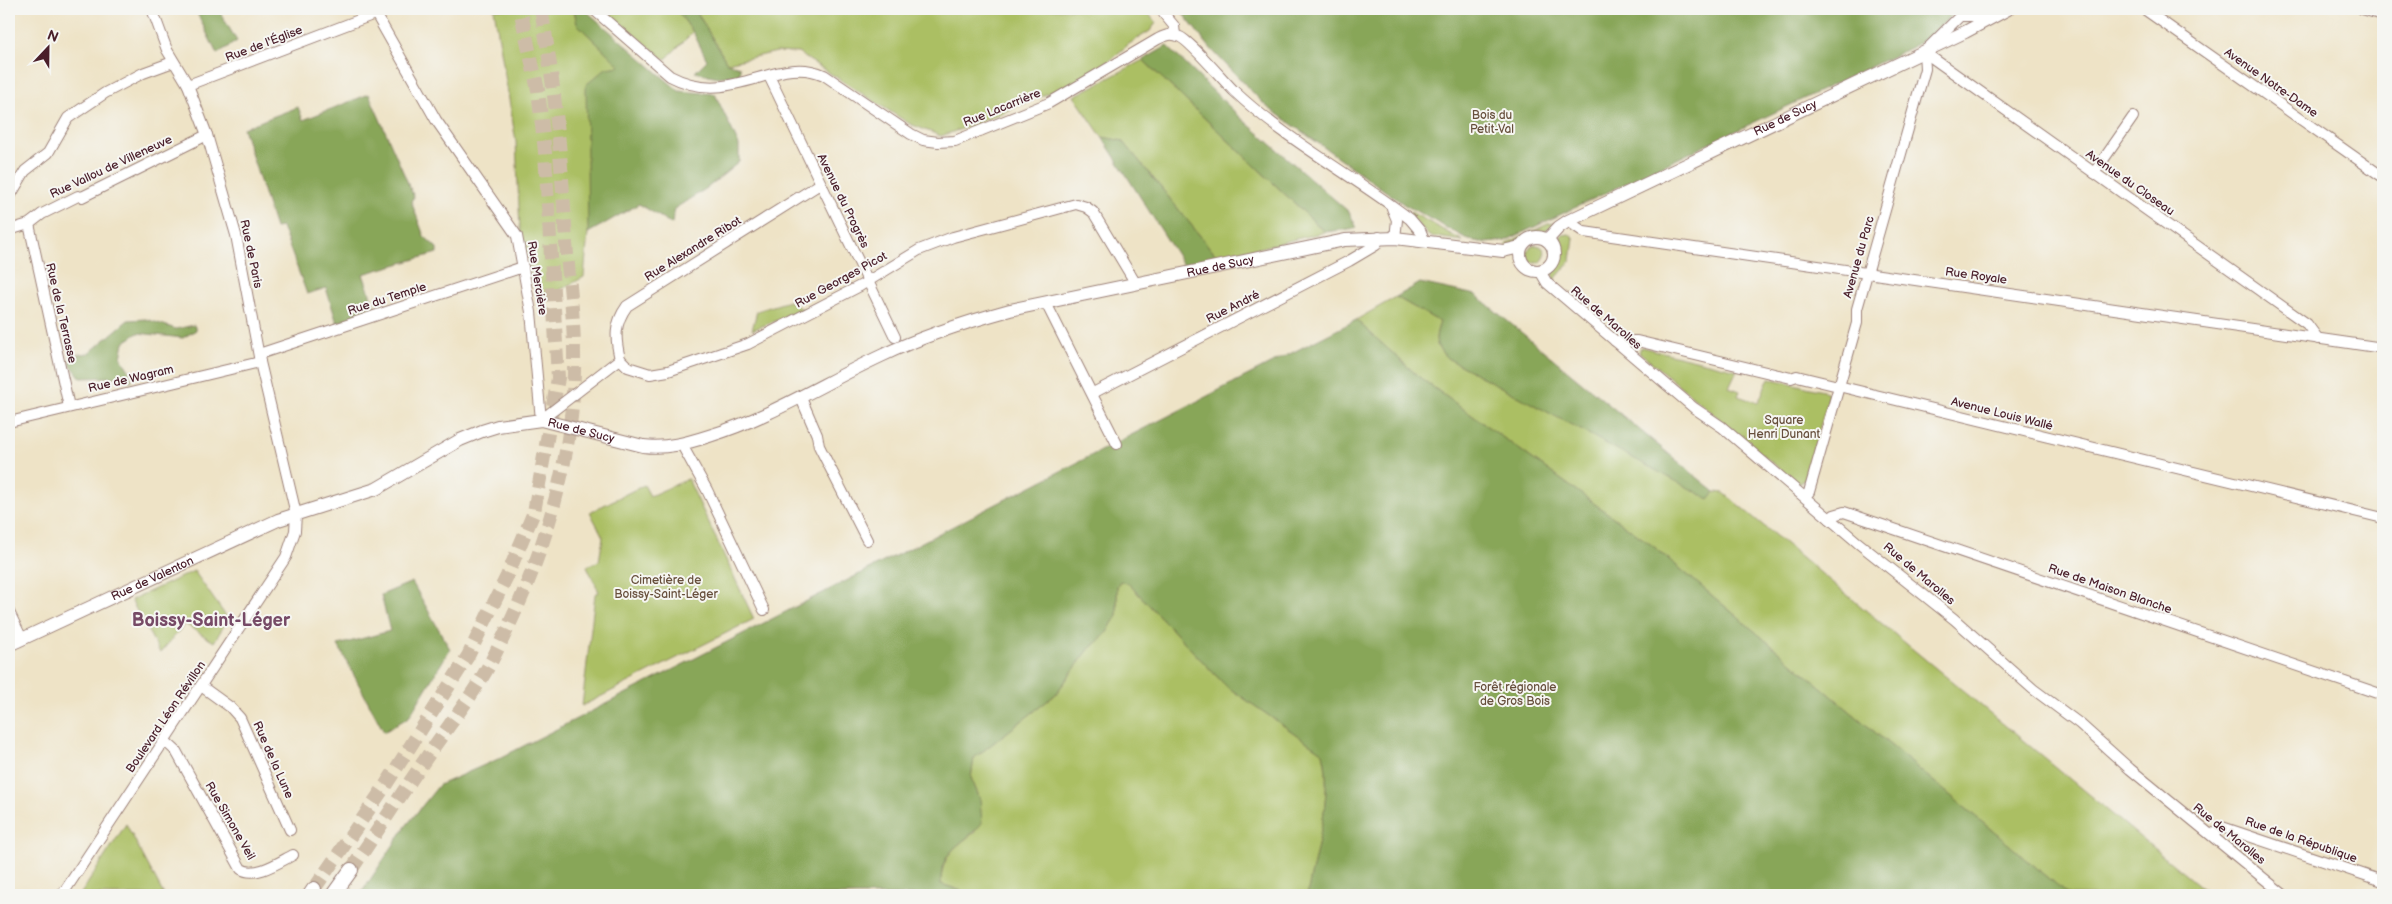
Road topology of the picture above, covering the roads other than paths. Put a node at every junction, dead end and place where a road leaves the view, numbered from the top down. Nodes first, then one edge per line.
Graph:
1 (152, 9) edge
2 (388, 9) edge
3 (593, 9) edge
4 (1160, 9) edge
5 (2008, 9) edge
6 (2144, 9) edge
7 (2362, 9) edge
8 (1971, 11) edge
9 (376, 14) junction
10 (1995, 15) junction
11 (2383, 15) edge
12 (1965, 32) junction
13 (1175, 35) junction
14 (1924, 52) junction
15 (173, 62) junction
16 (769, 76) junction
17 (188, 84) junction
18 (2133, 117) dead end
19 (207, 135) junction
20 (2094, 173) junction
21 (2383, 177) edge
22 (820, 184) junction
23 (9, 198) edge
24 (1392, 208) junction
25 (1568, 221) junction
26 (29, 224) junction
27 (9, 230) edge
28 (1379, 237) junction
29 (1394, 238) junction
30 (1547, 240) junction
31 (1425, 242) junction
32 (1520, 253) junction
33 (523, 267) junction
34 (1540, 271) junction
35 (1869, 273) junction
36 (868, 281) junction
37 (1136, 284) junction
38 (1046, 302) junction
39 (895, 337) dead end
40 (2318, 339) junction
41 (1615, 341) junction
42 (2383, 348) edge
43 (259, 358) junction
44 (620, 359) junction
45 (1838, 387) junction
46 (1093, 393) junction
47 (800, 398) junction
48 (69, 407) junction
49 (542, 420) junction
50 (9, 422) edge
51 (682, 444) junction
52 (1117, 444) dead end
53 (1805, 497) junction
54 (296, 514) junction
55 (2383, 518) edge
56 (1830, 519) junction
57 (867, 540) dead end
58 (764, 610) dead end
59 (9, 612) edge
60 (22, 639) junction
61 (9, 645) edge
62 (201, 686) junction
63 (2383, 695) edge
64 (165, 741) junction
65 (290, 830) dead end
66 (2212, 835) junction
67 (293, 855) dead end
68 (351, 870) tunnel mouth
69 (2383, 881) edge
70 (62, 895) edge
71 (333, 895) edge
72 (2284, 895) edge

1 - 15 street, Rue de Paris
2 - 9 street
3 - 16 street, Rue Lacarrière
4 - 13 street
5 - 10 main road, Rue de Sucy
6 - 21 street, Avenue Notre-Dame
7 - 11 street
8 - 10 main road
8 - 12 street
8 - 14 street
9 - 17 street, Rue de l'Église
9 - 33 street, Rue Mercière
10 - 12 main road, Rue de Sucy
12 - 14 main road, Rue de Sucy
13 - 16 street, Rue Lacarrière
13 - 24 street
14 - 20 street, Avenue du Closeau
14 - 25 main road, Rue de Sucy
14 - 35 street, Avenue du Parc
15 - 17 street, Rue de Paris
15 - 23 street
16 - 22 street, Avenue du Progrès
17 - 19 street, Rue de Paris
18 - 20 street
19 - 26 street, Rue Vallou de Villeneuve
19 - 43 street, Rue de Paris
20 - 40 street, Avenue du Closeau
22 - 36 street, Avenue du Progrès
22 - 44 street, Rue Alexandre Ribot
24 - 29 street
24 - 31 street
25 - 30 main road, Rue de Sucy
25 - 35 street, Rue Royale
26 - 27 street, Rue Vallou de Villeneuve
26 - 48 street, Rue de la Terrasse
28 - 29 main road, Rue de Sucy
28 - 37 main road, Rue de Sucy
28 - 46 street, Rue André
29 - 31 main road, Rue de Sucy
30 - 32 main road
30 - 34 main road
31 - 32 main road, Rue de Sucy
32 - 34 main road
33 - 43 street, Rue du Temple
33 - 49 street, Rue Mercière
34 - 41 street, Rue de Marolles
35 - 40 street, Rue Royale
35 - 45 street, Avenue du Parc
36 - 37 street, Rue Georges Picot
36 - 39 street, Avenue du Progrès
36 - 44 street, Rue Georges Picot
37 - 38 main road, Rue de Sucy
38 - 46 street
38 - 47 main road, Rue de Sucy
40 - 42 street, Rue Royale
41 - 45 street, Avenue Louis Wallé
41 - 53 street, Rue de Marolles
43 - 48 street, Rue de Wagram
43 - 54 street, Rue de Paris
44 - 49 street
45 - 53 street, Avenue du Parc
45 - 55 street, Avenue Louis Wallé
46 - 52 street
47 - 51 main road, Rue de Sucy
47 - 57 street
48 - 50 street, Rue de Wagram
49 - 51 main road, Rue de Sucy
49 - 54 main road, Rue de Sucy
51 - 58 street
53 - 56 street, Rue de Marolles
54 - 60 main road, Rue de Valenton
54 - 62 street, Boulevard Léon Révillon
56 - 63 street, Rue de Maison Blanche
56 - 66 street, Rue de Marolles
59 - 60 street
60 - 61 main road, Rue de Valenton
62 - 64 street, Boulevard Léon Révillon
62 - 65 street, Rue de la Lune
64 - 67 street, Rue Simone Veil
64 - 70 street, Boulevard Léon Révillon
66 - 69 street, Rue de la République
66 - 72 street, Rue de Marolles
68 - 71 highway

